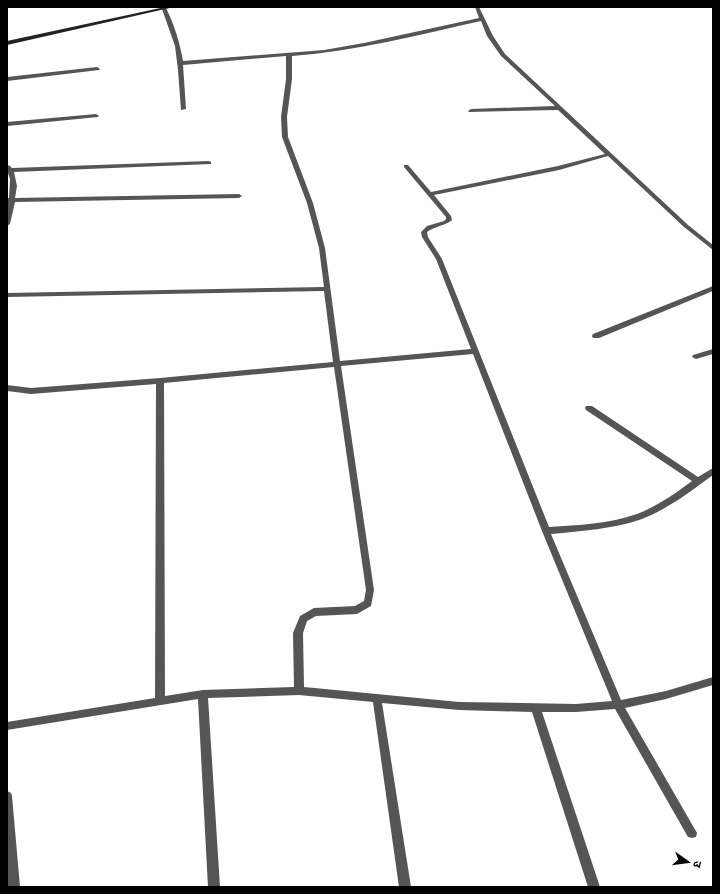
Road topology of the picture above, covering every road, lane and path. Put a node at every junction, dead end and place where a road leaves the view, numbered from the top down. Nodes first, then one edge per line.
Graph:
1 (172, 7) edge
2 (477, 7) edge
3 (164, 9) junction
4 (482, 19) junction
5 (7, 43) edge
6 (289, 56) junction
7 (182, 63) junction
8 (97, 69) dead end
9 (7, 79) edge
10 (559, 108) junction
11 (183, 109) dead end
12 (471, 111) dead end
13 (96, 116) dead end
14 (7, 124) edge
15 (610, 154) junction
16 (209, 163) dead end
17 (406, 166) dead end
18 (9, 168) edge
19 (430, 194) junction
20 (239, 196) dead end
21 (9, 200) edge
22 (7, 224) edge
23 (713, 248) edge
24 (713, 288) edge
25 (327, 289) junction
26 (7, 295) edge
27 (596, 336) dead end
28 (713, 351) edge
29 (475, 352) junction
30 (696, 357) dead end
31 (337, 365) junction
32 (160, 381) junction
33 (7, 388) edge
34 (589, 408) dead end
35 (713, 471) edge
36 (698, 481) junction
37 (546, 531) junction
38 (713, 681) edge
39 (299, 691) junction
40 (203, 694) junction
41 (377, 699) junction
42 (160, 701) junction
43 (618, 705) junction
44 (536, 708) junction
45 (7, 726) edge
46 (7, 796) edge
47 (692, 833) dead end
48 (13, 887) edge
49 (214, 887) edge
50 (405, 887) edge
51 (594, 887) edge

1 - 3 street
2 - 4 street
3 - 5 street
3 - 7 street
4 - 6 street
4 - 10 street
6 - 7 street
6 - 25 street
7 - 11 street
8 - 9 street
10 - 12 street
10 - 15 street
13 - 14 street
15 - 19 street
15 - 23 street
16 - 18 street
17 - 19 street
18 - 21 street
19 - 29 street
20 - 21 street
21 - 22 street
24 - 27 street
25 - 26 street
25 - 31 street
28 - 30 street
29 - 31 street
29 - 37 street
31 - 32 street
31 - 39 street
32 - 33 street
32 - 42 street
34 - 36 street
35 - 36 street
36 - 37 street
37 - 43 street
38 - 43 street
39 - 40 street
39 - 41 street
40 - 42 street
40 - 49 street
41 - 44 street
41 - 50 street
42 - 45 street
43 - 44 street
43 - 47 street
44 - 51 street
46 - 48 street

